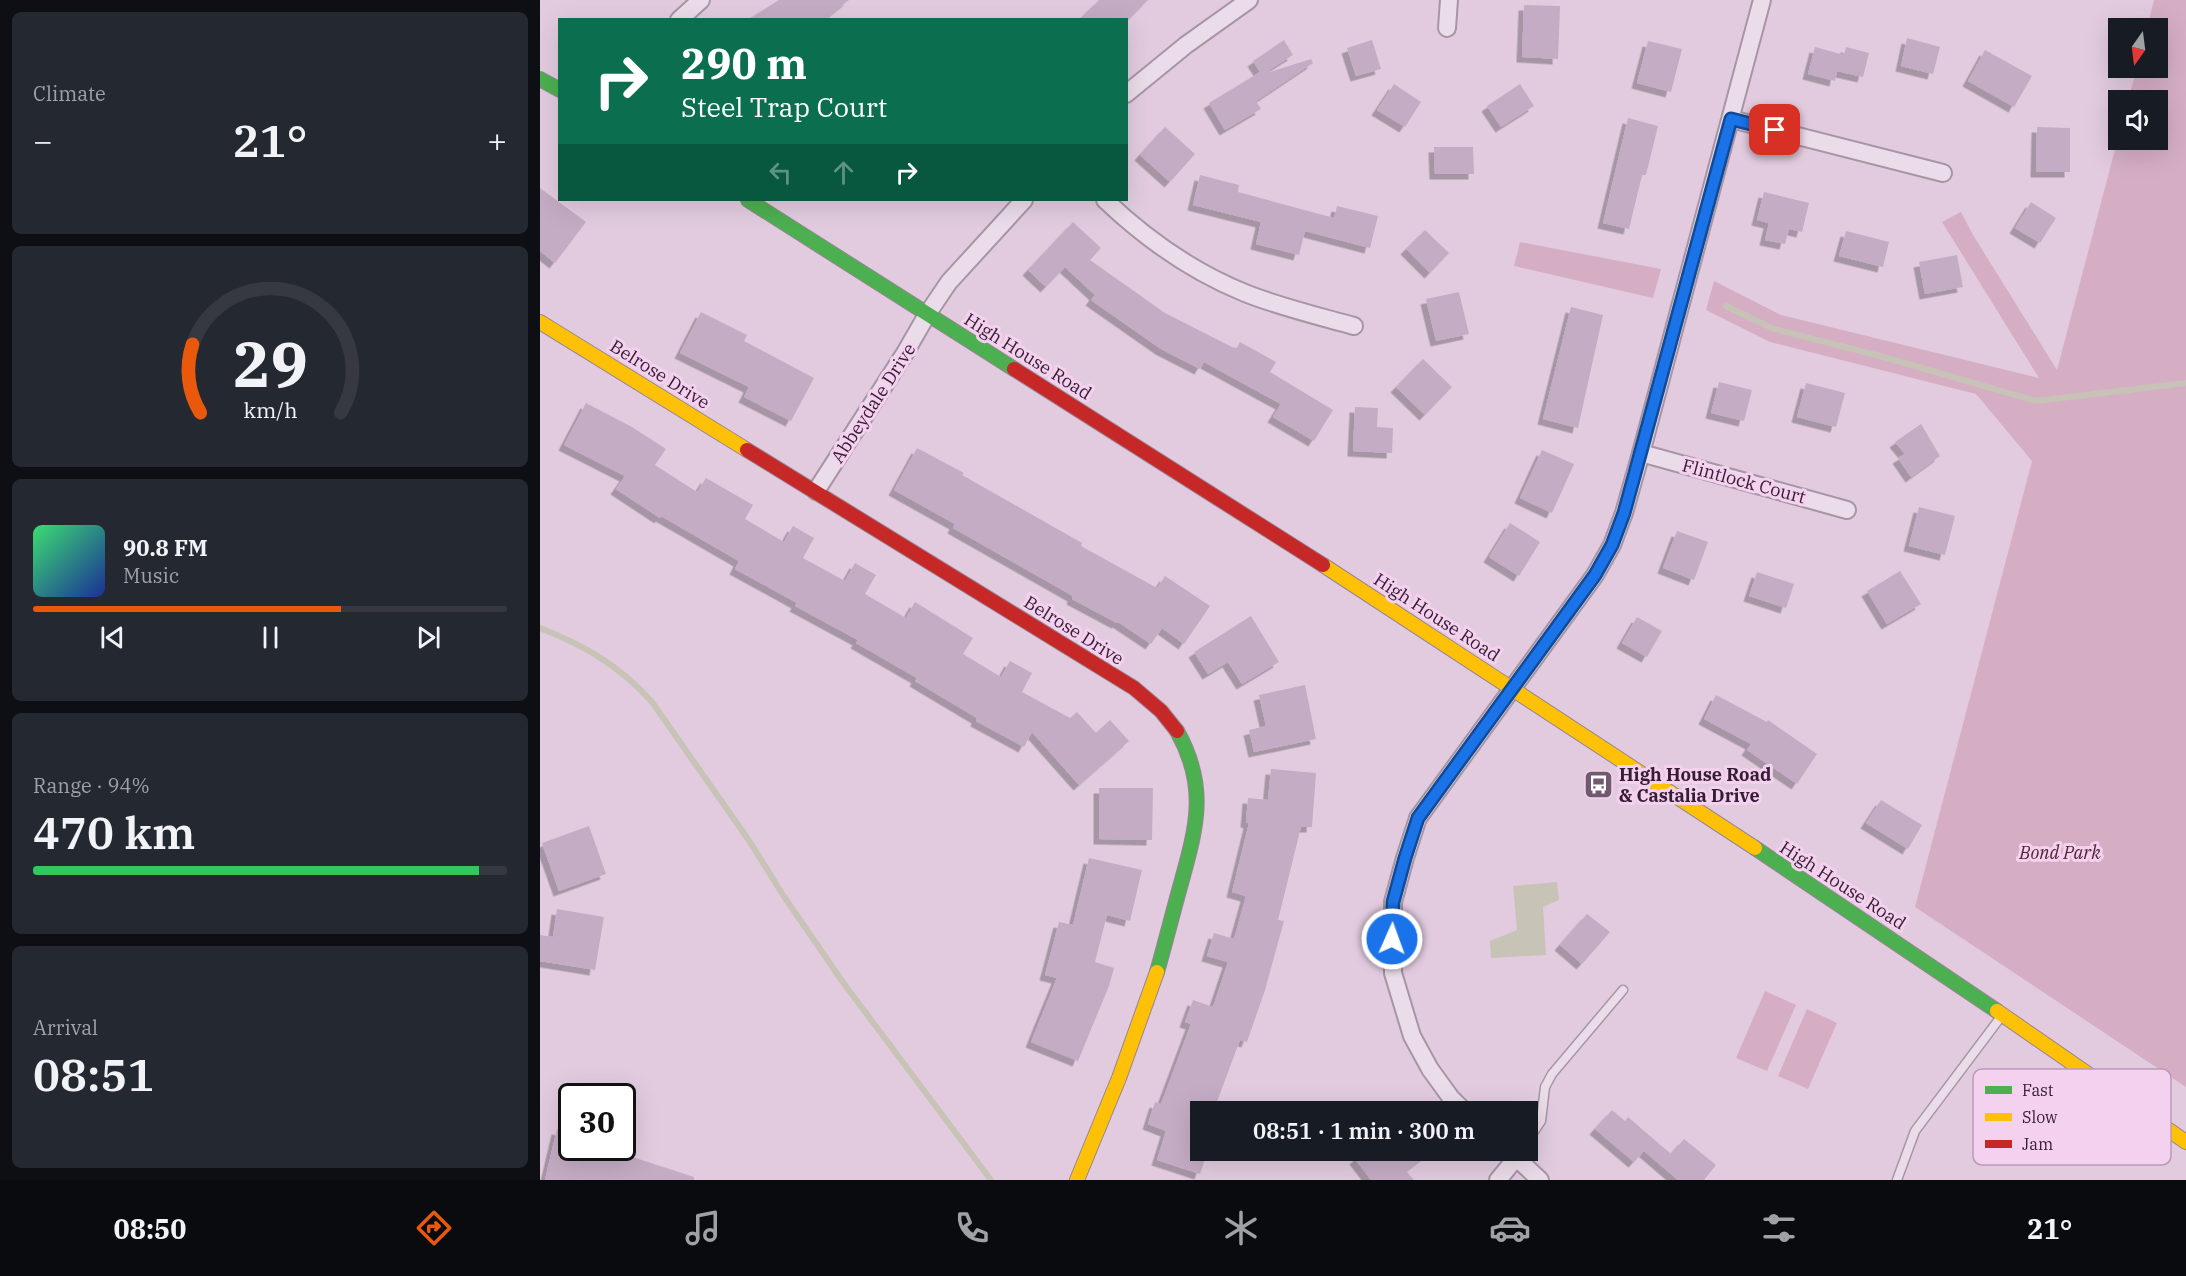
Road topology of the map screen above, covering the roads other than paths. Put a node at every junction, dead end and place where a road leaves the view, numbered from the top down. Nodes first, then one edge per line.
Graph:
1 (699, 0) edge
2 (1249, 0) edge
3 (1449, 0) edge
4 (1762, 0) edge
5 (681, 18) edge
6 (1447, 28) dead end
7 (540, 80) edge
8 (558, 89) edge
9 (1128, 92) edge
10 (1731, 119) junction
11 (1943, 173) dead end
12 (750, 201) edge
13 (1023, 201) edge
14 (1106, 201) edge
15 (928, 314) junction
16 (540, 322) edge
17 (1354, 326) dead end
18 (1641, 453) junction
19 (816, 491) junction
20 (1847, 510) dead end
21 (1513, 688) junction
22 (1623, 990) dead end
23 (2002, 1015) junction
24 (2080, 1069) edge
25 (1453, 1101) edge
26 (1538, 1126) edge
27 (2171, 1132) edge
28 (2186, 1142) edge
29 (1510, 1161) edge
30 (1522, 1161) edge
31 (1077, 1180) edge
32 (1498, 1180) edge
33 (1540, 1180) edge
34 (1897, 1180) edge

1 - 5 street
2 - 9 street
3 - 6 street
4 - 10 street
7 - 8 main road
10 - 11 street
10 - 18 street
12 - 15 main road, High House Road
13 - 15 street, Abbeydale Drive
14 - 17 street
15 - 19 street, Abbeydale Drive
15 - 21 main road, High House Road
16 - 19 main road, Belrose Drive
18 - 20 street, Flintlock Court
18 - 21 street
19 - 31 main road, Belrose Drive
21 - 23 main road, High House Road
21 - 25 street
22 - 26 lane
23 - 24 main road, High House Road
23 - 34 lane
27 - 28 main road, High House Road
29 - 32 street
30 - 33 street

